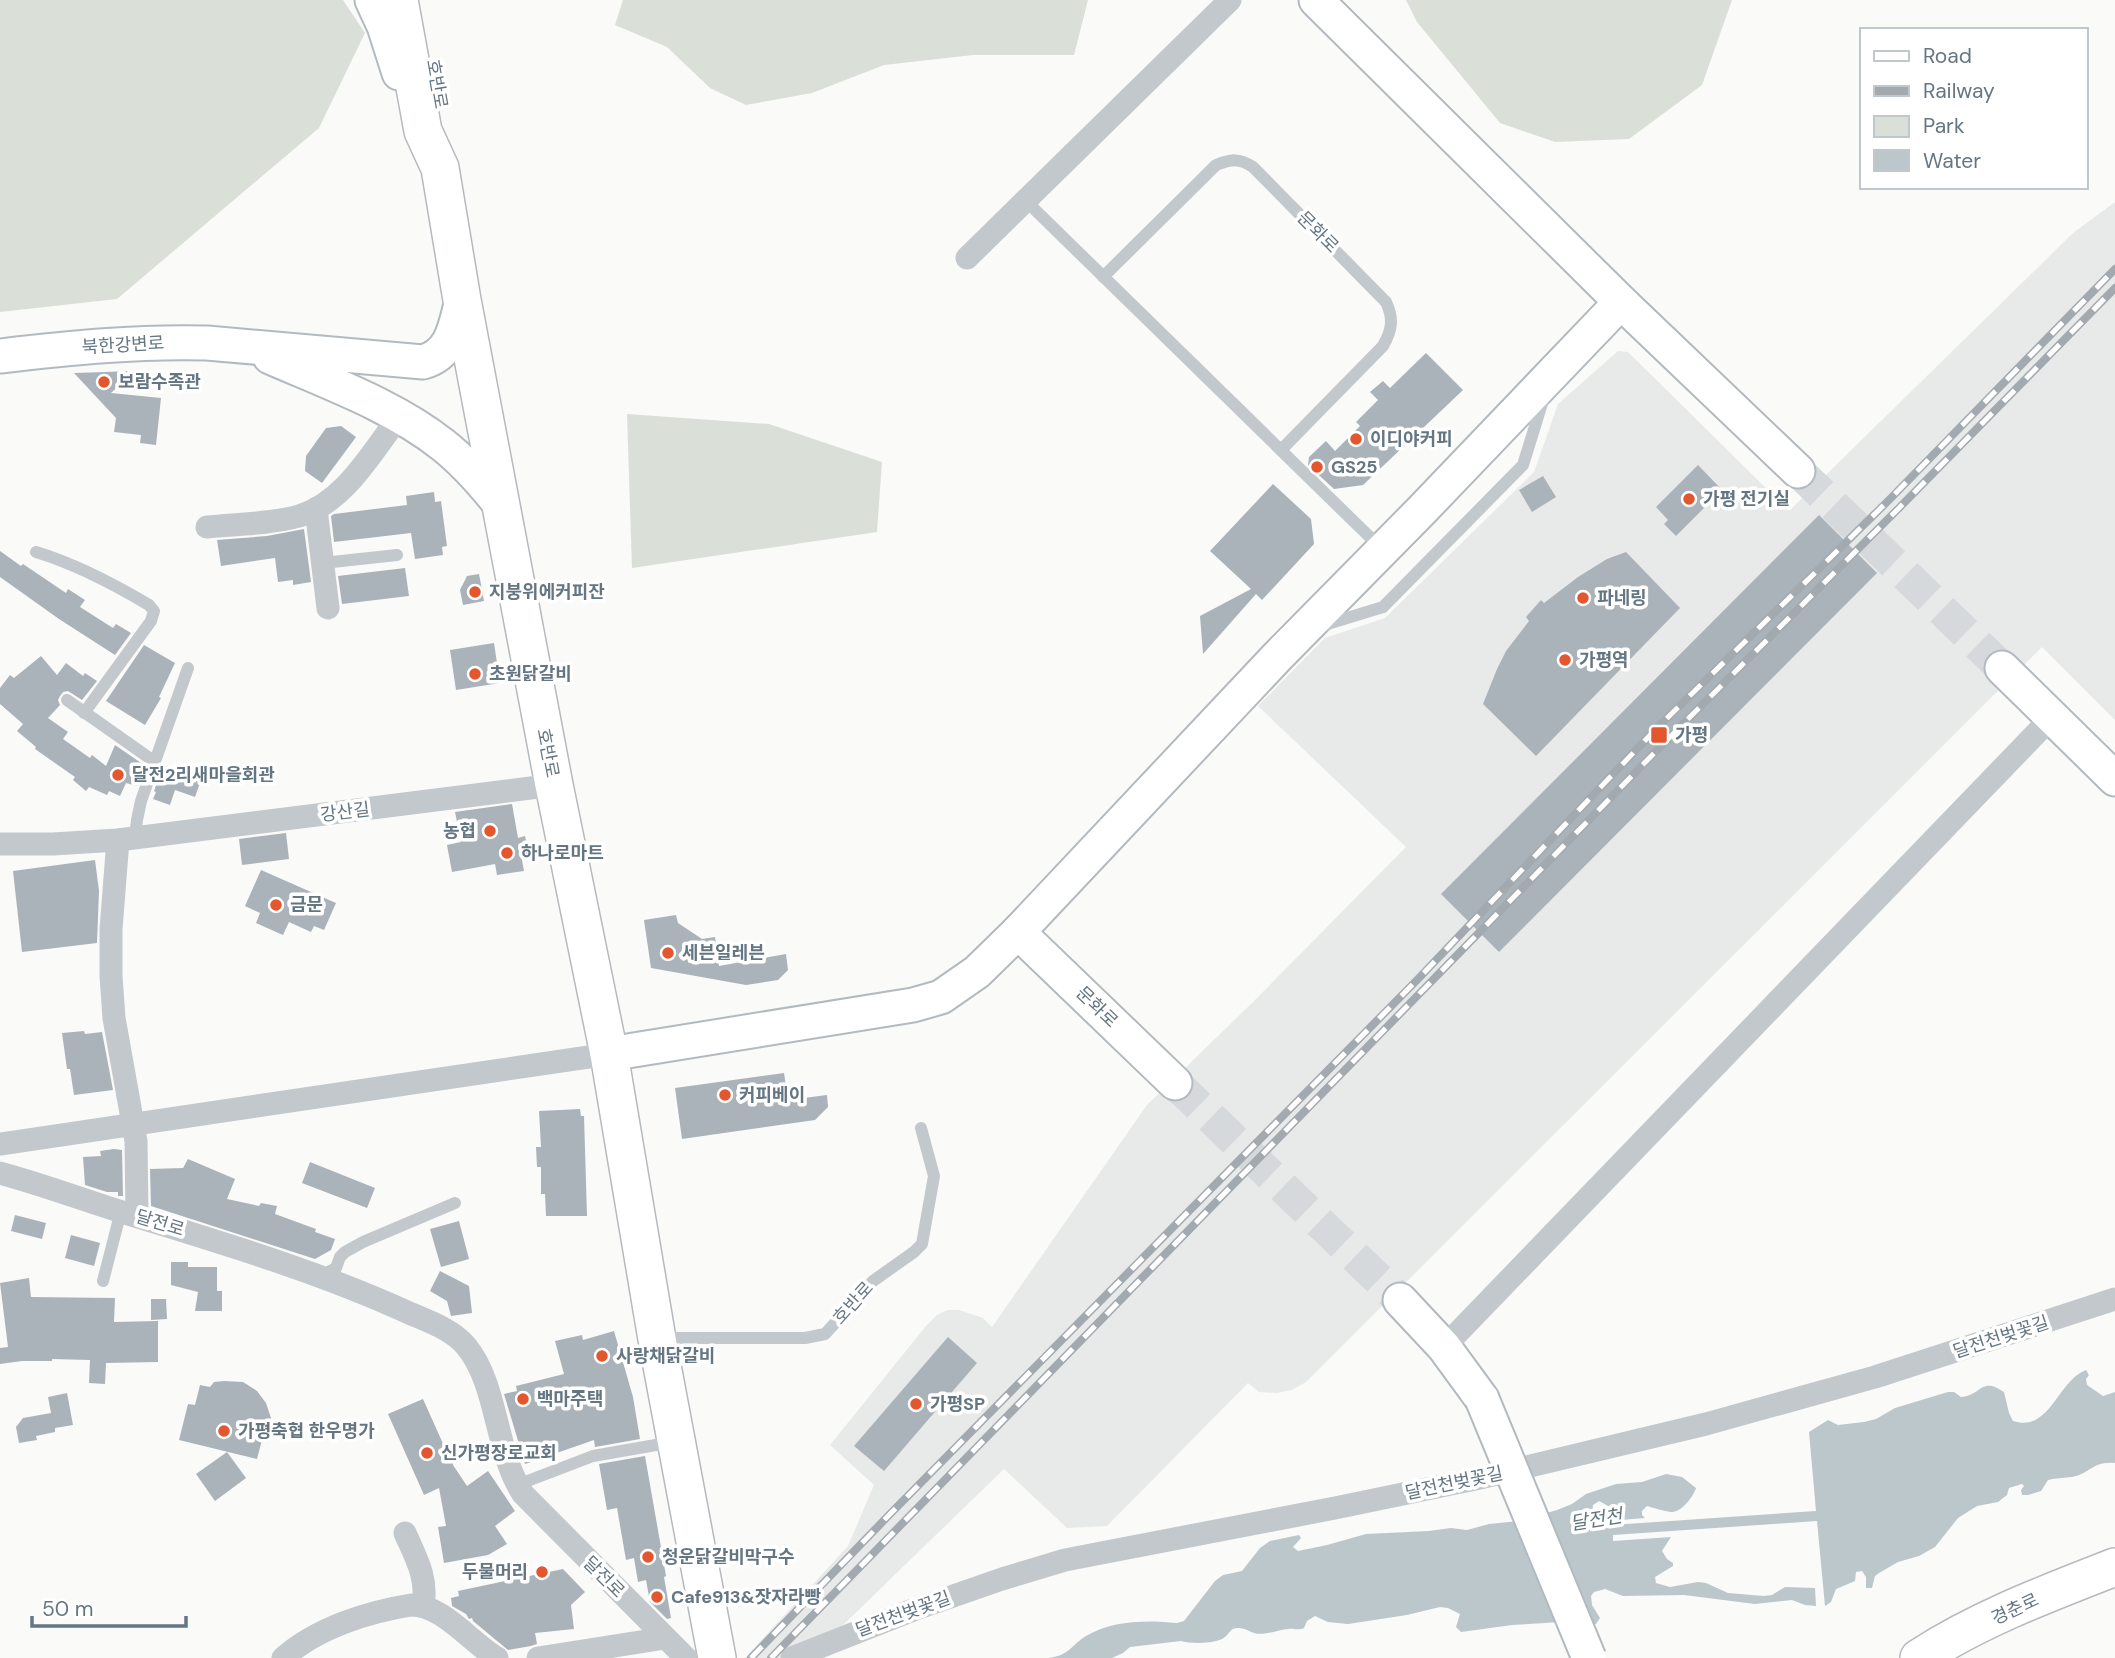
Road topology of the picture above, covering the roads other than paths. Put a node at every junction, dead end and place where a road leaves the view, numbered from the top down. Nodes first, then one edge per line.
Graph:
1 (372, 0) edge
2 (399, 0) edge
3 (422, 0) edge
4 (1230, 0) edge
5 (1316, 0) edge
6 (423, 131) junction
7 (440, 168) junction
8 (1026, 201) junction
9 (967, 258) dead end
10 (1103, 277) junction
11 (462, 300) junction
12 (1621, 302) junction
13 (246, 346) junction
14 (0, 356) edge
15 (1552, 373) junction
16 (399, 417) junction
17 (1281, 450) junction
18 (1798, 471) tunnel mouth
19 (502, 507) junction
20 (316, 509) junction
21 (207, 527) dead end
22 (1382, 549) junction
23 (36, 552) dead end
24 (397, 555) dead end
25 (323, 563) junction
26 (328, 608) dead end
27 (1301, 633) junction
28 (188, 668) dead end
29 (2002, 668) tunnel mouth
30 (67, 700) dead end
31 (84, 713) junction
32 (2052, 717) junction
33 (155, 762) junction
34 (2115, 779) edge
35 (554, 785) junction
36 (127, 839) junction
37 (0, 844) edge
38 (1018, 932) junction
39 (609, 1054) junction
40 (1175, 1083) tunnel mouth
41 (134, 1125) junction
42 (920, 1128) dead end
43 (0, 1144) edge
44 (0, 1173) edge
45 (455, 1203) dead end
46 (129, 1214) junction
47 (318, 1277) junction
48 (103, 1281) dead end
49 (2115, 1298) edge
50 (1400, 1300) tunnel mouth
51 (657, 1339) junction
52 (1444, 1347) junction
53 (676, 1441) junction
54 (517, 1485) junction
55 (405, 1533) dead end
56 (2115, 1567) edge
57 (423, 1606) junction
58 (665, 1638) junction
59 (283, 1658) edge
60 (497, 1658) edge
61 (538, 1658) edge
62 (686, 1658) edge
63 (717, 1658) edge
64 (792, 1658) edge
65 (1590, 1658) edge
66 (1919, 1658) edge

1 - 6 street, 호반로
2 - 6 main road, 호반로
3 - 7 main road, 호반로
4 - 8 street
5 - 12 street
6 - 7 main road, 호반로
7 - 11 main road, 호반로
8 - 9 street
8 - 10 lane
10 - 17 lane
10 - 17 lane, 문화로
11 - 13 street, 북한강변로
11 - 19 main road, 호반로
12 - 15 street
12 - 18 street
13 - 14 street, 북한강변로
13 - 16 street
15 - 22 street
15 - 27 lane
16 - 19 street
16 - 20 street
17 - 22 lane
19 - 35 main road, 호반로
20 - 21 street
20 - 25 street
22 - 27 street
23 - 31 lane
24 - 25 lane
25 - 26 street
27 - 38 street
28 - 33 lane
29 - 32 street
30 - 31 lane
31 - 33 lane
32 - 34 street
32 - 52 street
33 - 36 lane
35 - 36 street, 강산길
35 - 39 main road, 호반로
36 - 37 street, 강산길
36 - 41 street
38 - 39 street
38 - 40 street, 문화로
39 - 41 street
39 - 51 main road, 호반로
41 - 43 street
41 - 46 street
42 - 51 lane, 호반로
44 - 46 street, 달전로
45 - 47 lane
46 - 47 street, 달전로
46 - 48 lane
47 - 54 street, 달전로
49 - 64 street, 달전천벚꽃길
50 - 52 street
51 - 53 main road, 호반로
52 - 65 street, bridge
53 - 54 lane
53 - 63 main road, 호반로
54 - 58 street, 달전로
55 - 57 street
56 - 66 main road, 경춘로
57 - 59 street
57 - 60 street
58 - 61 street
58 - 62 street, 달전로

